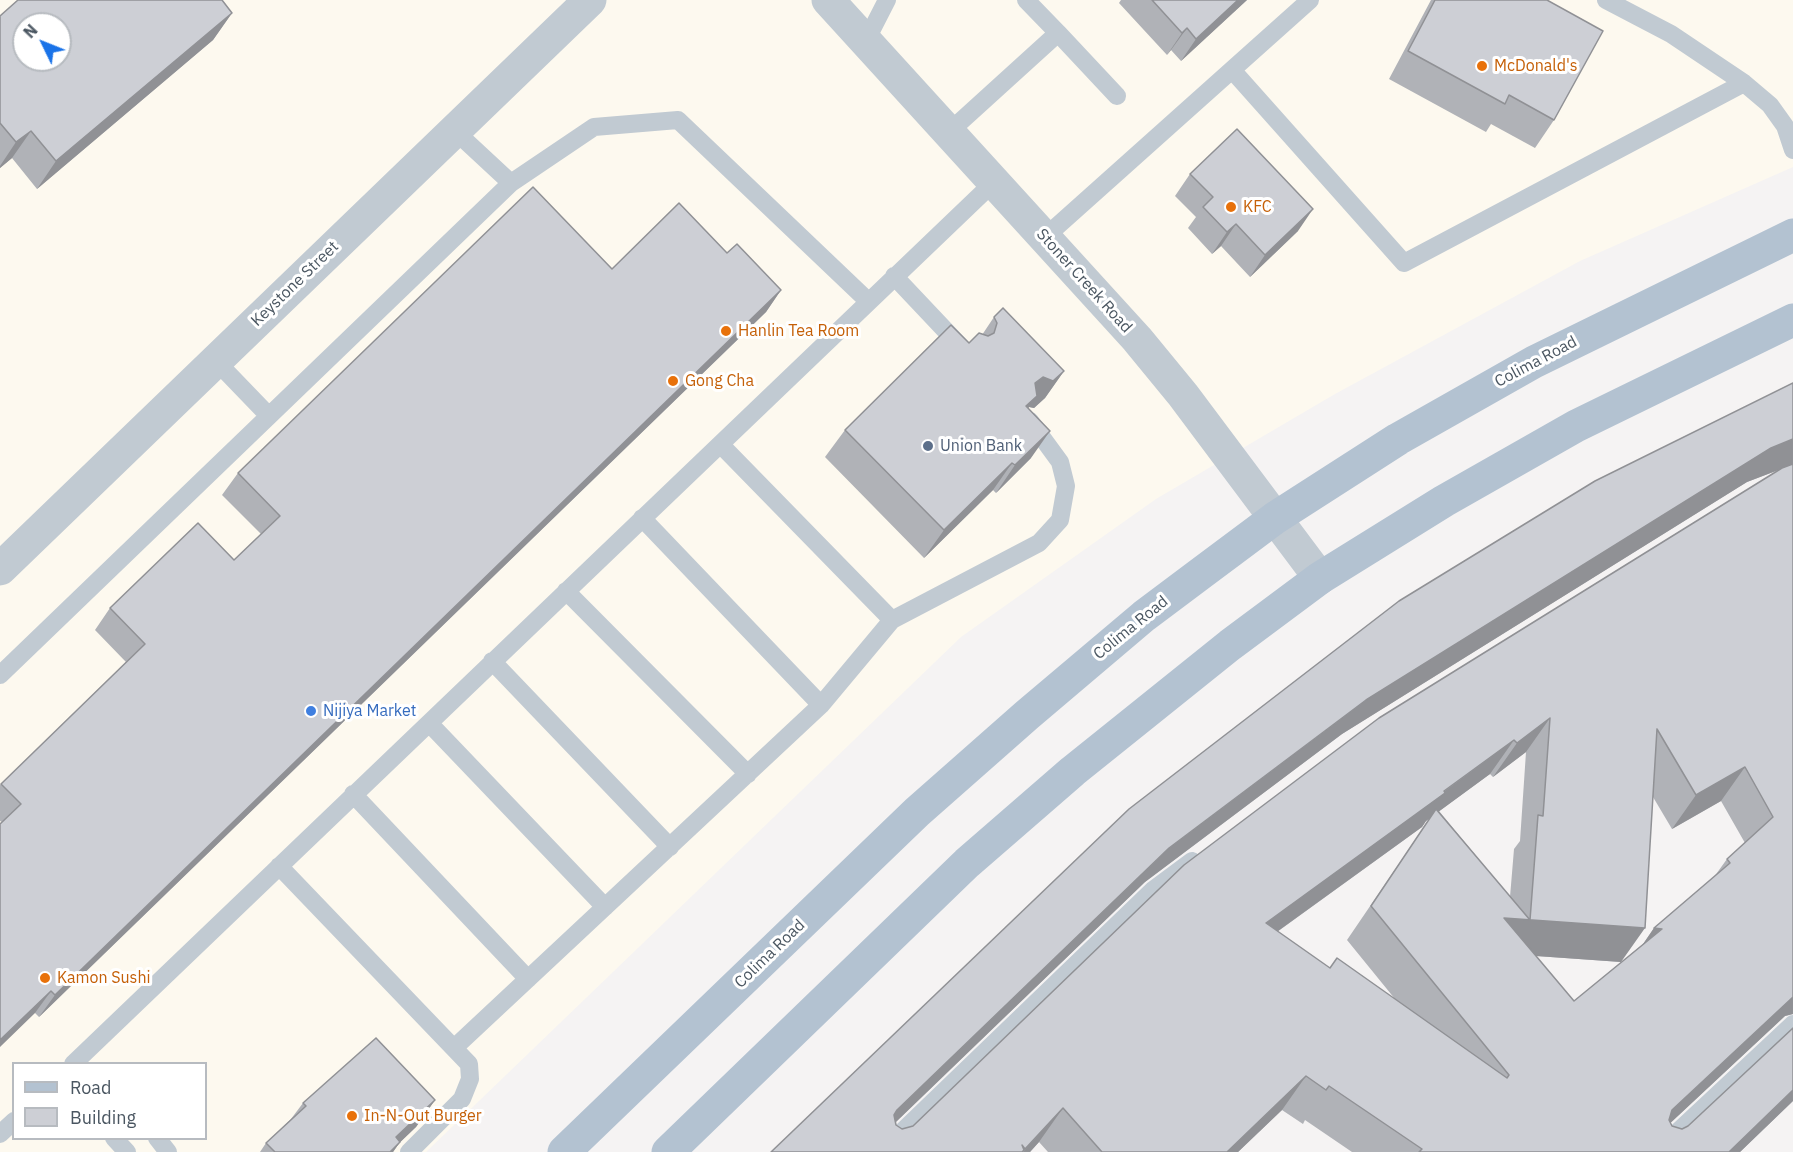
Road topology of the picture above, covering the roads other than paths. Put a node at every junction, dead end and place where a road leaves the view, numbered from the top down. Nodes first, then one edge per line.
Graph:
1 (590, 0) edge
2 (828, 0) edge
3 (887, 0) edge
4 (1026, 0) edge
5 (1310, 0) edge
6 (1606, 0) edge
7 (1058, 33) junction
8 (866, 41) junction
9 (1233, 71) junction
10 (1744, 83) junction
11 (1117, 96) dead end
12 (455, 131) junction
13 (949, 132) junction
14 (1793, 150) edge
15 (994, 182) junction
16 (511, 183) junction
17 (1793, 235) edge
18 (1045, 237) junction
19 (894, 276) junction
20 (868, 301) junction
21 (1793, 320) edge
22 (967, 353) edge
23 (216, 361) junction
24 (269, 416) junction
25 (1026, 416) edge
26 (721, 445) junction
27 (642, 518) junction
28 (1275, 518) junction
29 (0, 568) edge
30 (1320, 578) junction
31 (566, 591) junction
32 (892, 620) junction
33 (492, 661) junction
34 (0, 675) edge
35 (821, 705) junction
36 (429, 723) junction
37 (747, 774) junction
38 (353, 794) junction
39 (670, 847) junction
40 (1209, 848) edge
41 (279, 866) junction
42 (606, 907) junction
43 (528, 979) junction
44 (1793, 1024) edge
45 (454, 1048) junction
46 (75, 1062) edge
47 (12, 1123) edge
48 (0, 1134) edge
49 (116, 1140) edge
50 (159, 1140) edge
51 (127, 1152) edge
52 (168, 1152) edge
53 (409, 1152) edge
54 (564, 1152) edge
55 (668, 1152) edge
56 (881, 1152) edge
57 (1656, 1152) edge

1 - 12 street, Keystone Street
2 - 8 street, Stoner Creek Road
3 - 8 lane
4 - 7 lane
5 - 9 lane
6 - 10 lane
7 - 11 lane
7 - 13 lane
8 - 13 street, Stoner Creek Road
9 - 10 lane
9 - 18 lane
10 - 14 lane
12 - 16 lane
12 - 23 street, Keystone Street
13 - 15 street, Stoner Creek Road
15 - 18 street, Stoner Creek Road
15 - 19 lane
16 - 20 lane
16 - 24 lane
17 - 28 main road, Colima Road
18 - 28 street, Stoner Creek Road
19 - 20 lane
19 - 22 lane
20 - 26 lane
21 - 30 main road
23 - 24 lane
23 - 29 street, Keystone Street
24 - 34 lane
25 - 32 lane
26 - 27 lane
26 - 32 lane
27 - 31 lane
27 - 35 lane
28 - 30 street, Stoner Creek Road
28 - 54 main road, Colima Road
30 - 55 main road
31 - 33 lane
31 - 37 lane
32 - 35 lane
33 - 36 lane
33 - 39 lane
35 - 37 lane
36 - 38 lane
36 - 42 lane
37 - 39 lane
38 - 41 lane
38 - 43 lane
39 - 42 lane
40 - 56 lane
41 - 45 lane
41 - 46 lane
42 - 43 lane
43 - 45 lane
44 - 57 lane
45 - 53 lane
47 - 48 lane
49 - 51 lane
50 - 52 lane

